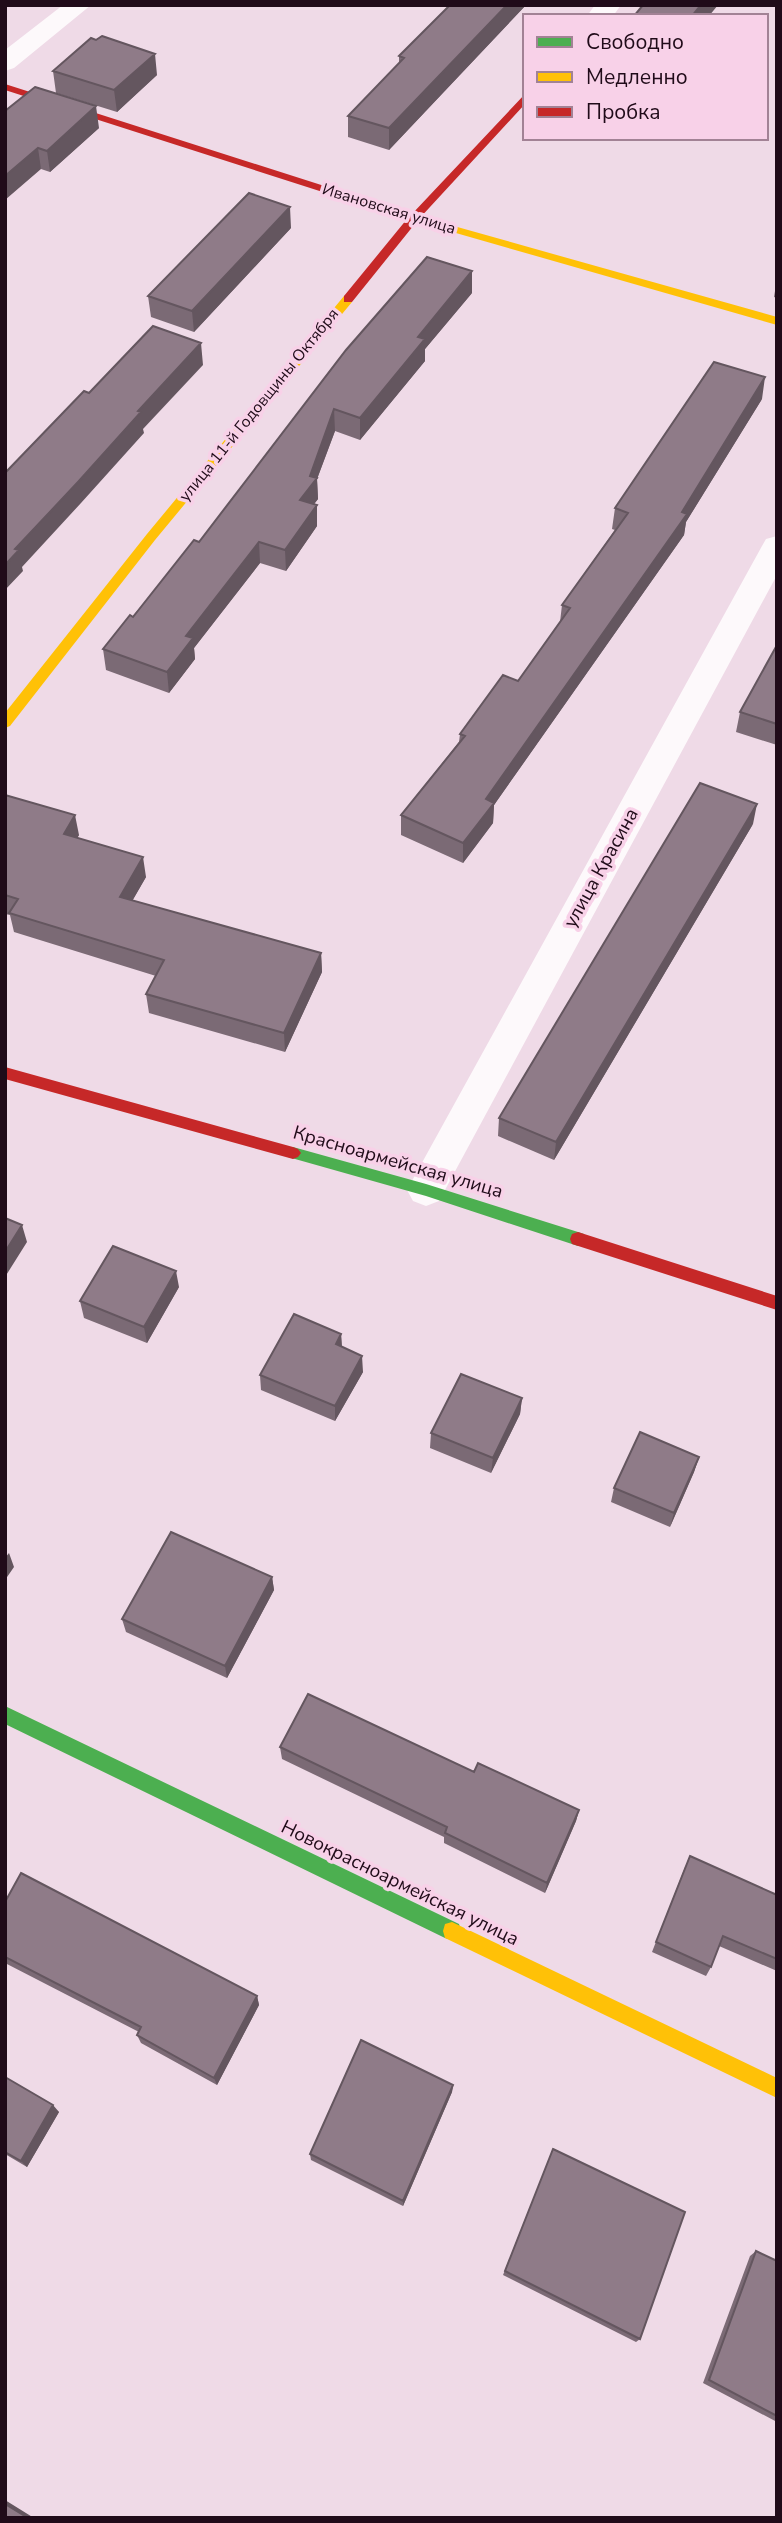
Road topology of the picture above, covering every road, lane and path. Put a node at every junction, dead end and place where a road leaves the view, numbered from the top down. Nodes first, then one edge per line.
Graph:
1 (79, 5) edge
2 (5, 63) edge
3 (5, 88) edge
4 (523, 99) edge
5 (414, 218) junction
6 (777, 321) edge
7 (777, 546) edge
8 (5, 723) edge
9 (5, 1073) edge
10 (425, 1190) junction
11 (777, 1303) edge
12 (5, 1715) edge
13 (777, 2088) edge

1 - 2 street
3 - 5 street, Ивановская улица
4 - 5 street, улица 11-й Годовщины Октября
5 - 6 street, Ивановская улица
5 - 8 street, улица 11-й Годовщины Октября
7 - 10 street, улица Красина
9 - 10 street, Красноармейская улица
10 - 11 street, Красноармейская улица
12 - 13 street, Новокрасноармейская улица

